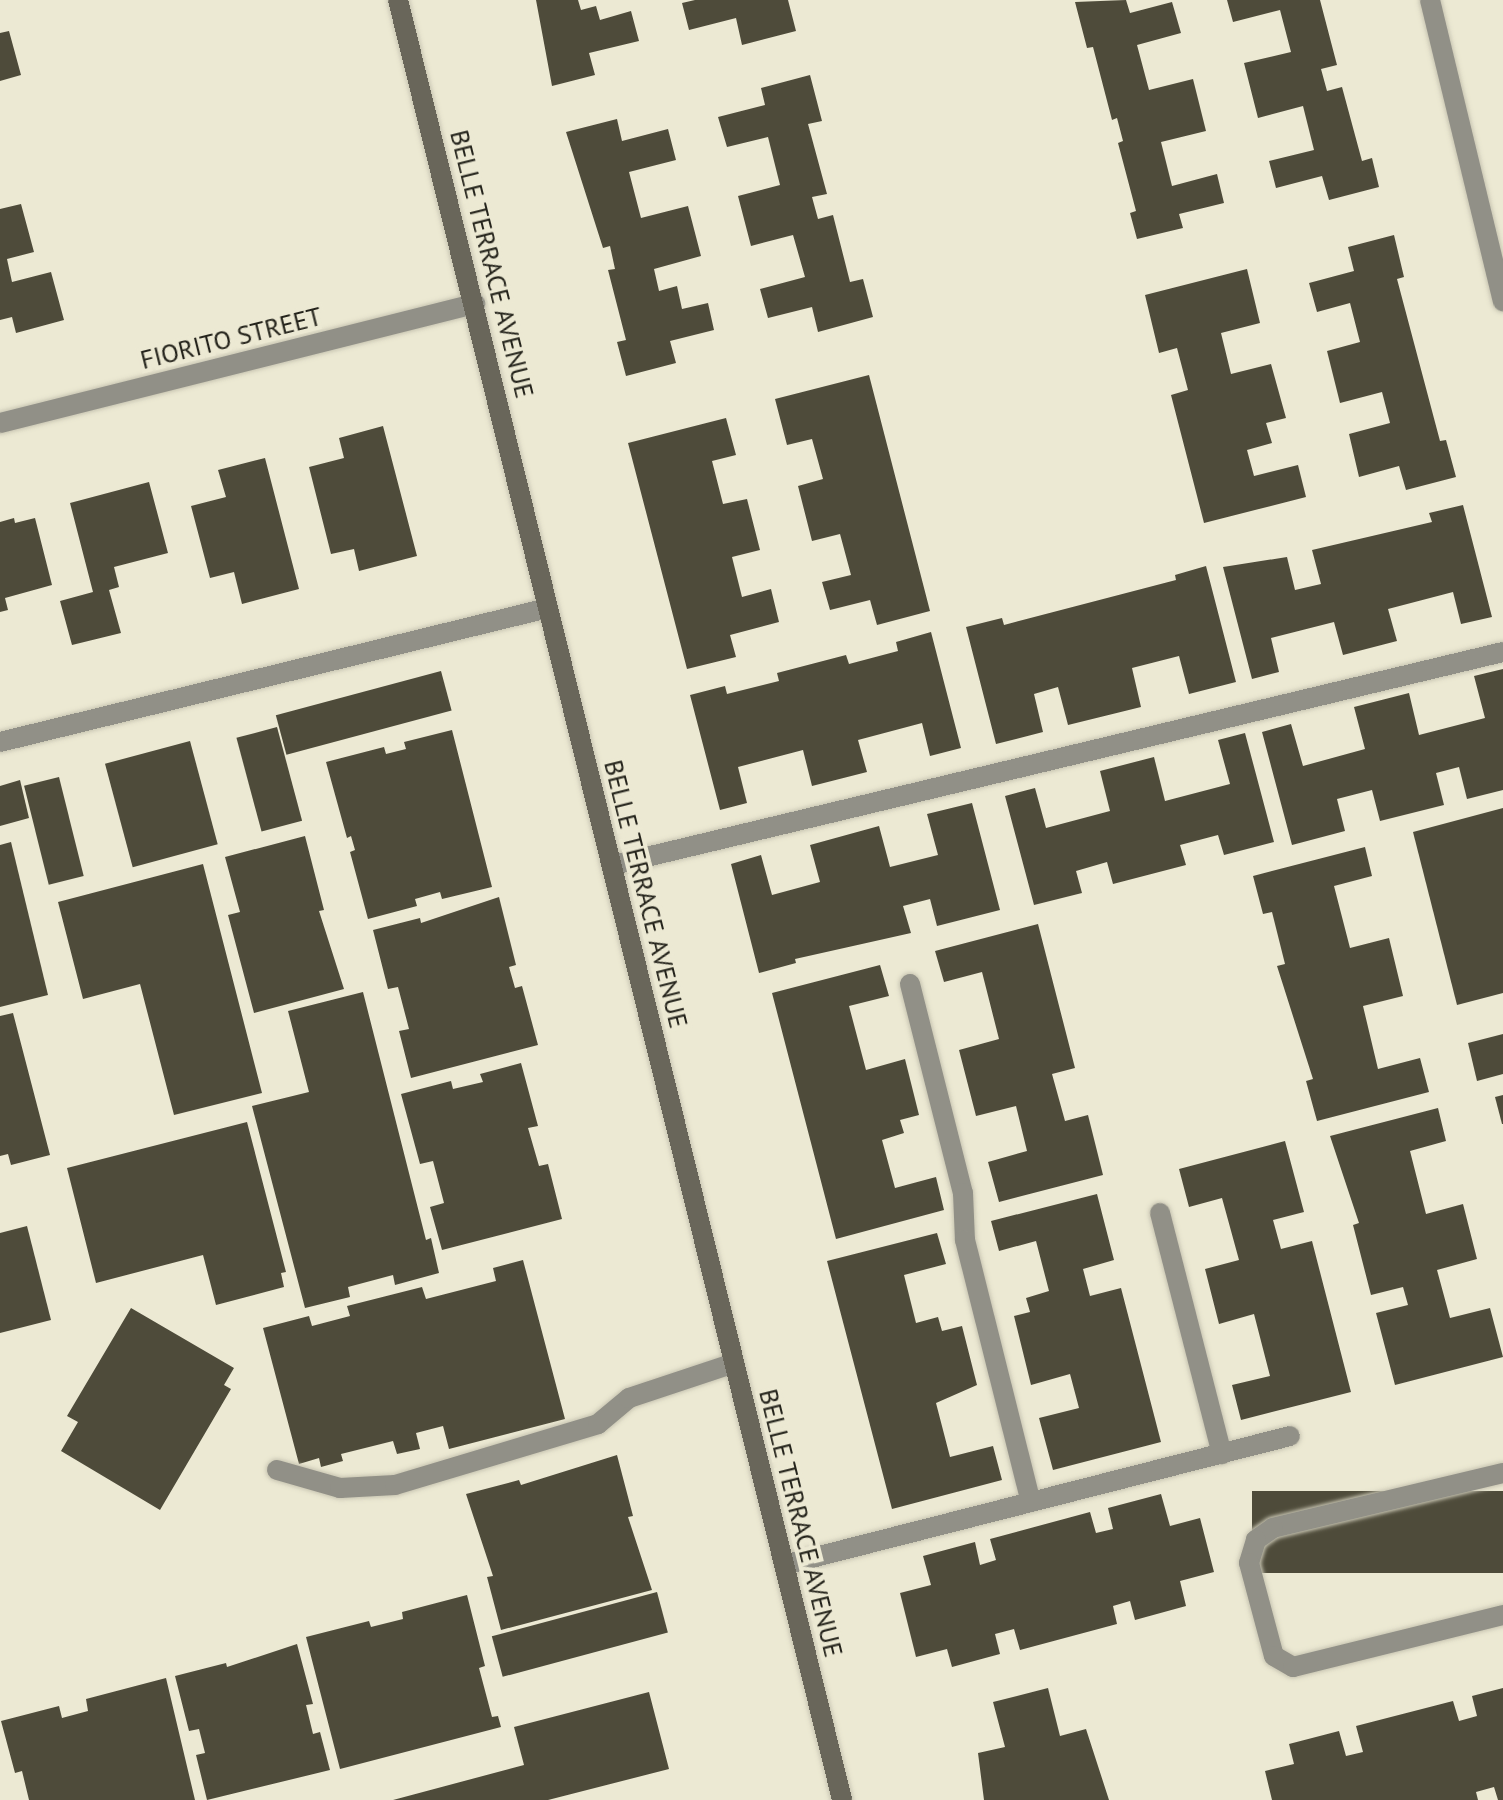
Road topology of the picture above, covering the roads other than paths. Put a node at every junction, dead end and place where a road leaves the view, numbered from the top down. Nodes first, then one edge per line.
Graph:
1 (398, 0) edge
2 (1430, 0) edge
3 (1503, 301) edge
4 (475, 304) junction
5 (0, 423) edge
6 (548, 608) junction
7 (1503, 652) edge
8 (0, 742) edge
9 (613, 865) junction
10 (910, 984) dead end
11 (1160, 1213) dead end
12 (734, 1363) junction
13 (1290, 1436) dead end
14 (1222, 1454) junction
15 (277, 1470) dead end
16 (1503, 1473) edge
17 (1031, 1502) junction
18 (784, 1565) junction
19 (1503, 1615) edge
20 (842, 1800) edge

1 - 4 street, BELLE TERRACE AVENUE
2 - 3 street
4 - 5 street, FIORITO STREET
4 - 6 street, BELLE TERRACE AVENUE
6 - 8 street
6 - 9 street, BELLE TERRACE AVENUE
7 - 9 street
9 - 12 street, BELLE TERRACE AVENUE
10 - 17 street
11 - 14 street
12 - 15 street
12 - 18 street, BELLE TERRACE AVENUE
13 - 14 street
14 - 17 street
16 - 19 street
17 - 18 street
18 - 20 street, BELLE TERRACE AVENUE

